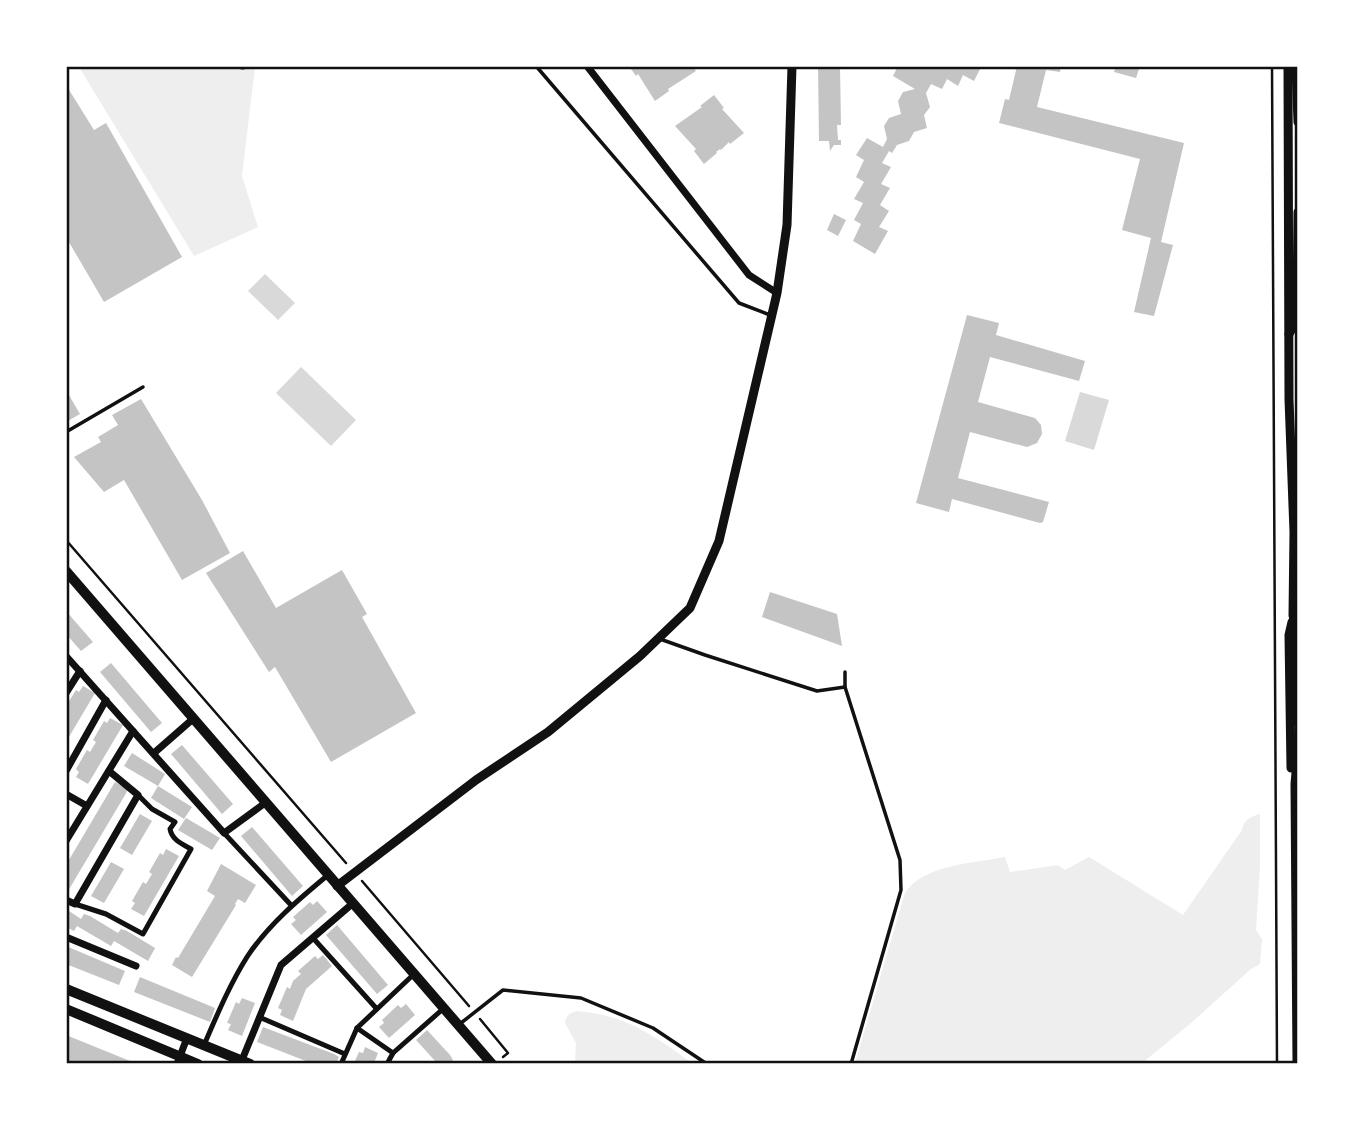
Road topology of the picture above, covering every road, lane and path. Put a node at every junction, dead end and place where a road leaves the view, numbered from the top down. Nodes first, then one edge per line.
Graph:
1 (536, 66) edge
2 (587, 66) edge
3 (792, 66) edge
4 (1272, 66) edge
5 (1288, 66) edge
6 (1296, 66) edge
7 (1297, 122) edge
8 (1297, 212) edge
9 (777, 293) junction
10 (771, 316) junction
11 (1288, 335) junction
12 (144, 387) dead end
13 (66, 432) edge
14 (66, 540) edge
15 (66, 571) edge
16 (1293, 615) junction
17 (659, 638) junction
18 (66, 656) edge
19 (80, 671) junction
20 (845, 672) dead end
21 (845, 687) junction
22 (66, 693) edge
23 (106, 700) junction
24 (194, 718) junction
25 (1297, 723) edge
26 (133, 731) junction
27 (1297, 750) edge
28 (154, 753) junction
29 (66, 771) edge
30 (108, 771) junction
31 (1295, 784) junction
32 (66, 794) edge
33 (138, 795) junction
34 (265, 803) junction
35 (87, 806) junction
36 (224, 833) junction
37 (66, 841) edge
38 (354, 872) junction
39 (328, 875) junction
40 (337, 887) junction
41 (66, 900) edge
42 (75, 904) junction
43 (352, 904) junction
44 (291, 905) junction
45 (66, 937) edge
46 (313, 938) junction
47 (136, 966) dead end
48 (414, 974) junction
49 (66, 989) edge
50 (376, 1008) junction
51 (444, 1008) junction
52 (66, 1009) edge
53 (474, 1012) junction
54 (259, 1017) junction
55 (460, 1025) junction
56 (357, 1028) junction
57 (187, 1038) junction
58 (204, 1045) junction
59 (393, 1053) junction
60 (345, 1054) junction
61 (178, 1060) edge
62 (493, 1061) edge
63 (246, 1062) edge
64 (198, 1063) edge
65 (341, 1063) edge
66 (387, 1063) edge
67 (706, 1063) edge
68 (851, 1063) edge
69 (1277, 1063) edge
70 (1297, 1063) edge

1 - 10 lane
2 - 9 street
3 - 9 street
4 - 69 path
5 - 11 street
6 - 7 street
8 - 11 street
9 - 10 street
10 - 17 street
11 - 16 street
12 - 13 lane
14 - 38 path
15 - 24 main road
16 - 25 street
16 - 31 street
17 - 21 lane
17 - 38 street
18 - 19 street
19 - 22 street
19 - 23 street
20 - 21 lane
21 - 68 lane
23 - 26 street
23 - 29 street
24 - 28 street
24 - 34 main road
26 - 28 street
26 - 30 street
27 - 31 street
28 - 36 street
30 - 33 street
30 - 35 street
31 - 70 street
32 - 35 street
33 - 42 street
33 - 42 street
34 - 36 street
34 - 39 main road
35 - 37 street
36 - 44 street
38 - 40 street
38 - 53 path
39 - 40 main road
39 - 44 street
40 - 43 main road
41 - 42 street
43 - 46 street
43 - 48 main road
44 - 58 street
45 - 47 street
46 - 50 street
46 - 54 street
48 - 50 street
48 - 51 main road
49 - 57 main road
50 - 56 street
51 - 55 main road
51 - 59 street
52 - 61 main road
53 - 55 lane
53 - 62 path
53 - 67 lane
54 - 60 street
54 - 63 street
55 - 62 main road
56 - 59 street
56 - 60 street
57 - 58 main road
57 - 61 street
58 - 63 main road
59 - 66 street
60 - 65 street
61 - 64 main road

